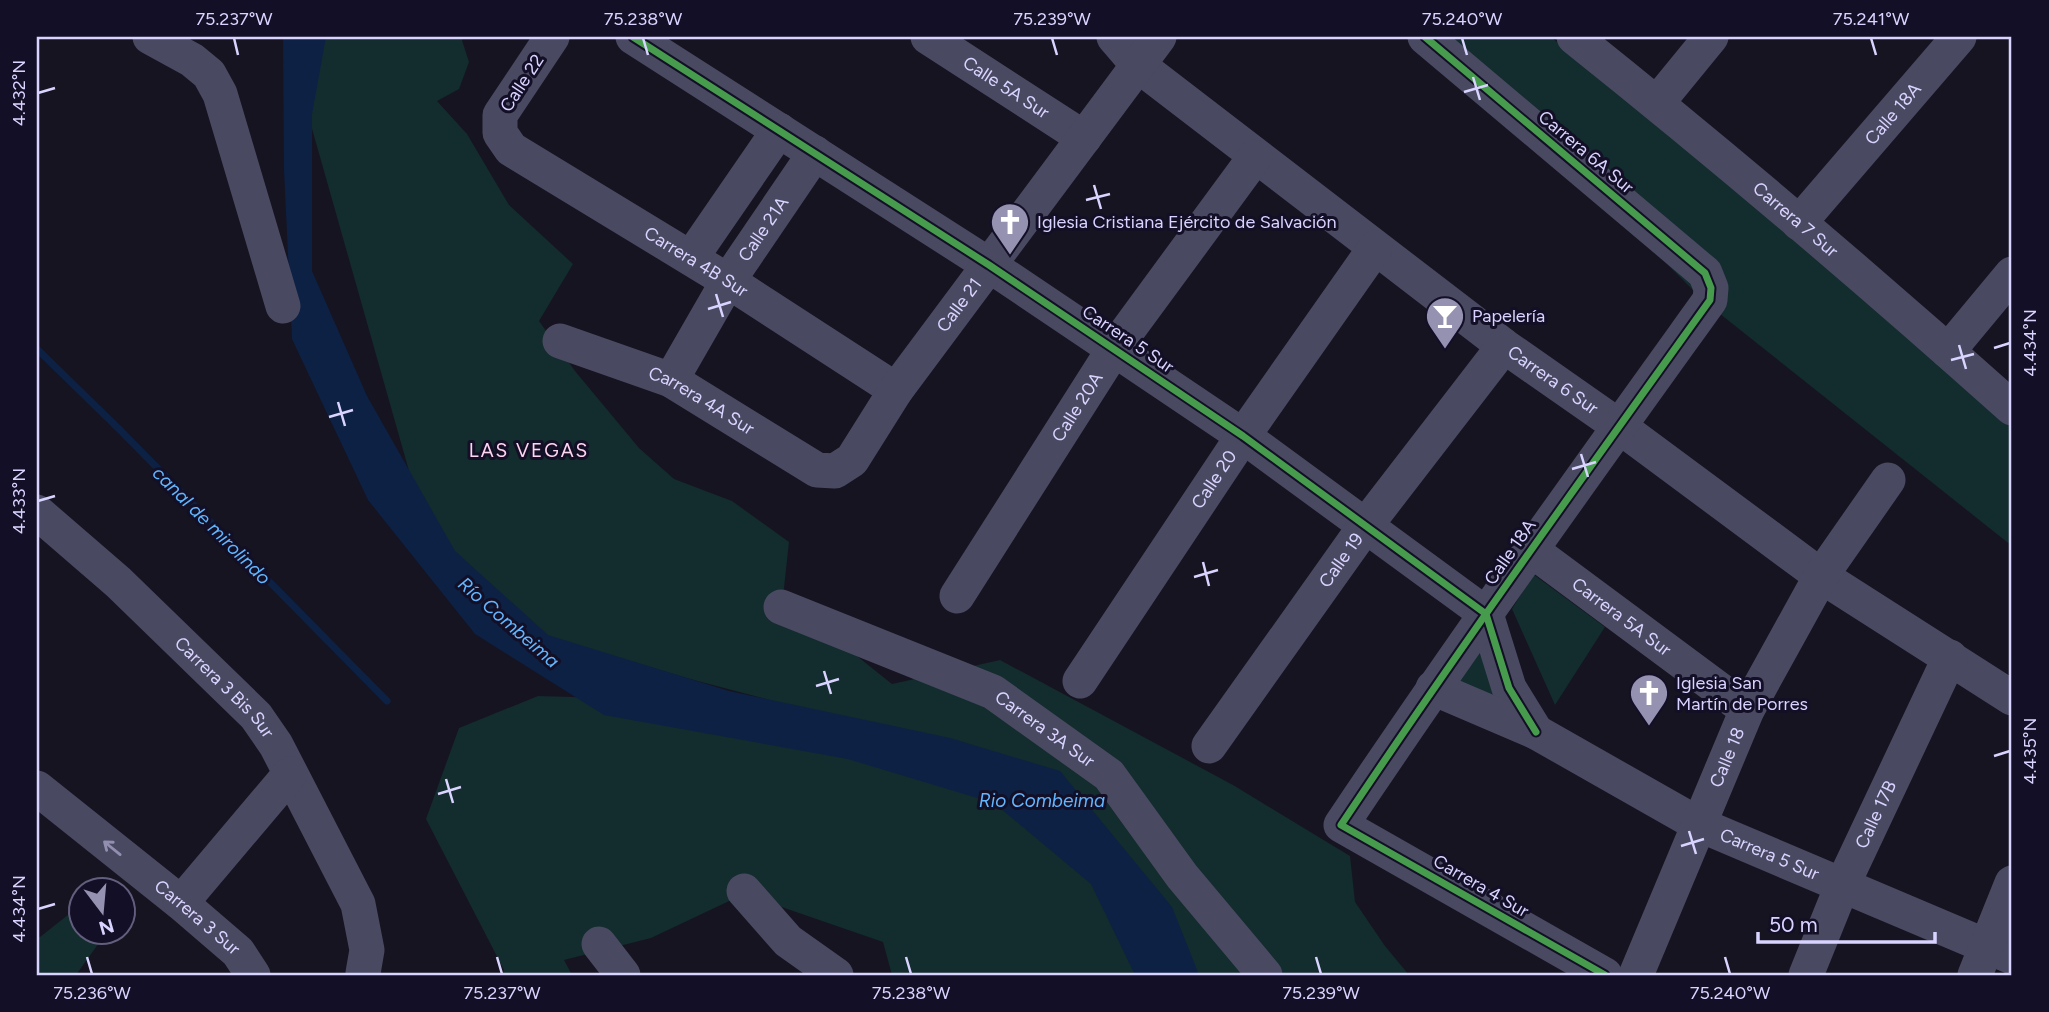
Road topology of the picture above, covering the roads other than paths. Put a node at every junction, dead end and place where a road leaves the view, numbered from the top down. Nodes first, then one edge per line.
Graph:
1 (150, 37) edge
2 (552, 37) edge
3 (633, 37) edge
4 (928, 37) edge
5 (1114, 37) edge
6 (1159, 37) edge
7 (1425, 37) edge
8 (1574, 37) edge
9 (1711, 37) edge
10 (1959, 37) edge
11 (1139, 65) junction
12 (1657, 103) junction
13 (779, 130) junction
14 (500, 133) joint
15 (1084, 138) junction
16 (815, 153) junction
17 (1255, 157) junction
18 (1799, 223) junction
19 (1375, 248) junction
20 (691, 258) junction
21 (989, 265) junction
22 (2012, 274) edge
23 (728, 281) junction
24 (1710, 300) joint
25 (283, 306) dead end
26 (560, 341) dead end
27 (1504, 346) junction
28 (1114, 349) junction
29 (1948, 351) junction
30 (671, 380) junction
31 (896, 390) junction
32 (2012, 408) edge
33 (1620, 427) junction
34 (1243, 436) junction
35 (835, 471) joint
36 (1888, 480) dead end
37 (37, 512) edge
38 (1366, 525) junction
39 (1530, 549) junction
40 (1821, 576) junction
41 (957, 596) dead end
42 (781, 607) dead end
43 (1486, 614) junction
44 (1950, 657) junction
45 (1080, 681) dead end
46 (1433, 688) junction
47 (2012, 698) edge
48 (1747, 710) junction
49 (1536, 732) junction
50 (1209, 746) dead end
51 (290, 774) junction
52 (37, 788) edge
53 (1698, 824) junction
54 (1341, 825) joint
55 (2012, 883) edge
56 (1842, 886) junction
57 (744, 891) dead end
58 (181, 903) junction
59 (599, 944) dead end
60 (1991, 960) edge
61 (253, 975) edge
62 (364, 975) edge
63 (623, 975) edge
64 (836, 975) edge
65 (1265, 975) edge
66 (1605, 975) edge
67 (1636, 975) edge
68 (1806, 975) edge

1 - 25 street
2 - 14 street, Calle 22
3 - 13 street, Carrera 5 Sur
4 - 15 street, Calle 5A Sur
5 - 11 street, Carrera 6 Sur
6 - 11 street, Calle 21
7 - 24 street, Carrera 6A Sur
8 - 12 street, Carrera 7 Sur
9 - 12 street
10 - 18 street, Calle 18A
11 - 15 street, Calle 21
11 - 17 street, Carrera 6 Sur
12 - 18 street, Carrera 7 Sur
13 - 16 street, Carrera 5 Sur
13 - 20 street
14 - 20 street, Carrera 4B Sur
15 - 21 street, Calle 21
16 - 21 street, Carrera 5 Sur
16 - 23 street, Calle 21A
17 - 19 street, Carrera 6 Sur
17 - 28 street, Calle 20A
18 - 29 street, Carrera 7 Sur
19 - 27 street, Carrera 6 Sur
19 - 34 street, Calle 20
20 - 23 street, Carrera 4B Sur
21 - 28 street, Carrera 5 Sur
21 - 31 street, Calle 21
22 - 29 street
23 - 30 street, Calle 21A
23 - 31 street, Carrera 4B Sur
24 - 33 street, Calle 18A
26 - 30 street, Carrera 4A Sur
27 - 33 street, Carrera 6 Sur
27 - 38 street, Calle 19
28 - 34 street, Carrera 5 Sur
28 - 41 street, Calle 20A
29 - 32 street, Carrera 7 Sur
30 - 35 street, Carrera 4A Sur
31 - 35 street, Calle 21
33 - 39 street, Calle 18A
33 - 40 street, Carrera 6 Sur
34 - 38 street, Carrera 5 Sur
34 - 45 street, Calle 20
36 - 40 street, Calle 18
37 - 51 street, Carrera 3 Bis Sur
38 - 43 street, Carrera 5 Sur
38 - 50 street, Calle 19
39 - 43 street, Calle 18A
39 - 48 street, Carrera 5A Sur
40 - 44 street, Carrera 6 Sur
40 - 48 street, Calle 18
42 - 65 street, Carrera 3A Sur
43 - 46 street, Calle 18A
43 - 49 street, Carrera 5 Sur
44 - 47 street, Carrera 6 Sur
44 - 56 street, Calle 17B
46 - 49 street, Carrera 5 Sur
46 - 54 street, Calle 18A
48 - 53 street, Calle 18
49 - 53 street, Carrera 5 Sur
51 - 58 street
51 - 62 street, Carrera 3 Bis Sur
58 -> 52 street, Carrera 3 Sur
53 - 56 street, Carrera 5 Sur
53 - 67 street, Calle 18
54 - 66 street, Carrera 4 Sur
55 - 60 street
56 - 60 street, Carrera 5 Sur
56 - 68 street, Calle 17B
57 - 64 street
58 - 61 street, Carrera 3 Sur
59 - 63 street

